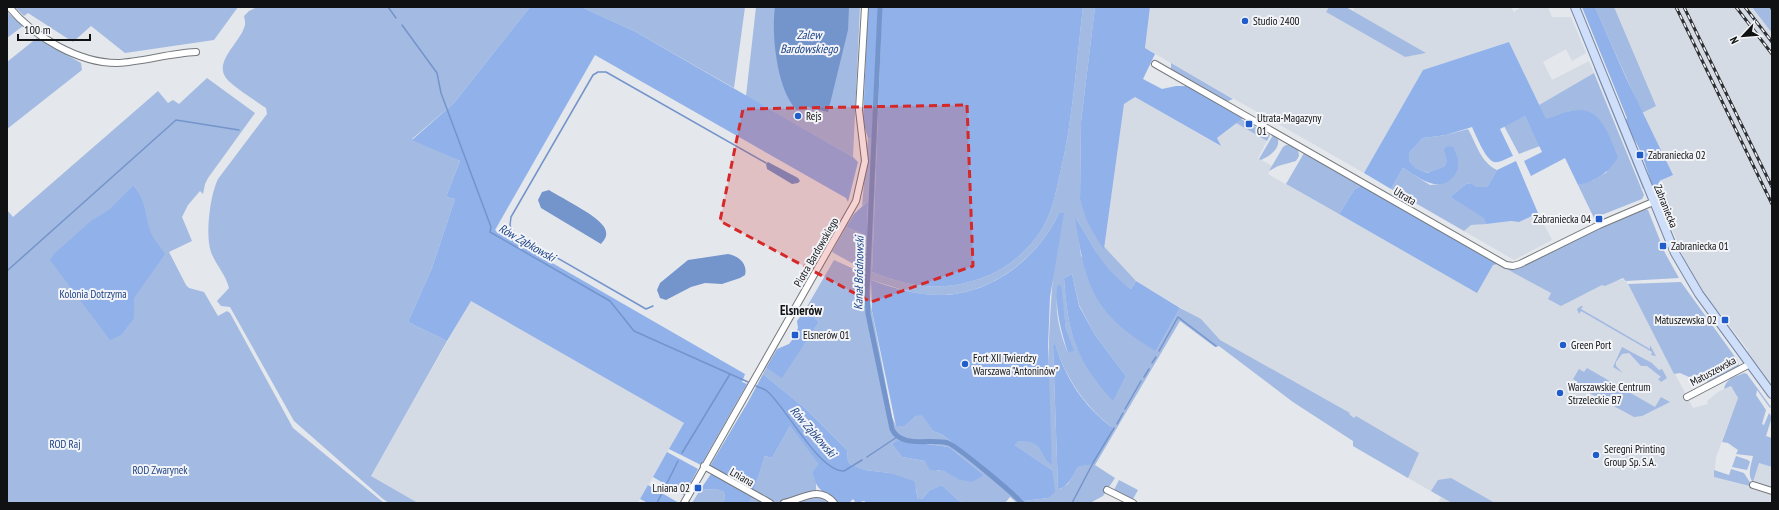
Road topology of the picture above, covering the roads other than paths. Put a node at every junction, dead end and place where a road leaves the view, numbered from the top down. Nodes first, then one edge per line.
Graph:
1 (9, 7) edge
2 (865, 7) edge
3 (1575, 7) edge
4 (196, 52) dead end
5 (1155, 64) dead end
6 (1653, 202) junction
7 (1750, 364) junction
8 (1772, 394) edge
9 (1687, 397) dead end
10 (704, 466) junction
11 (1753, 485) dead end
12 (1108, 490) dead end
13 (1772, 490) edge
14 (684, 503) edge
15 (770, 503) edge
16 (784, 503) edge
17 (834, 503) edge
18 (1133, 503) edge

1 - 4 street
2 - 10 street, Piotra Bardowskiego
3 - 6 main road, Zabraniecka
5 - 6 street, Utrata
6 - 7 main road, Zabraniecka
7 - 8 main road, Zabraniecka
7 - 9 street, Matuszewska
10 - 14 street, Piotra Bardowskiego
10 - 15 street, Lniana
11 - 13 street
12 - 18 street
16 - 17 street

